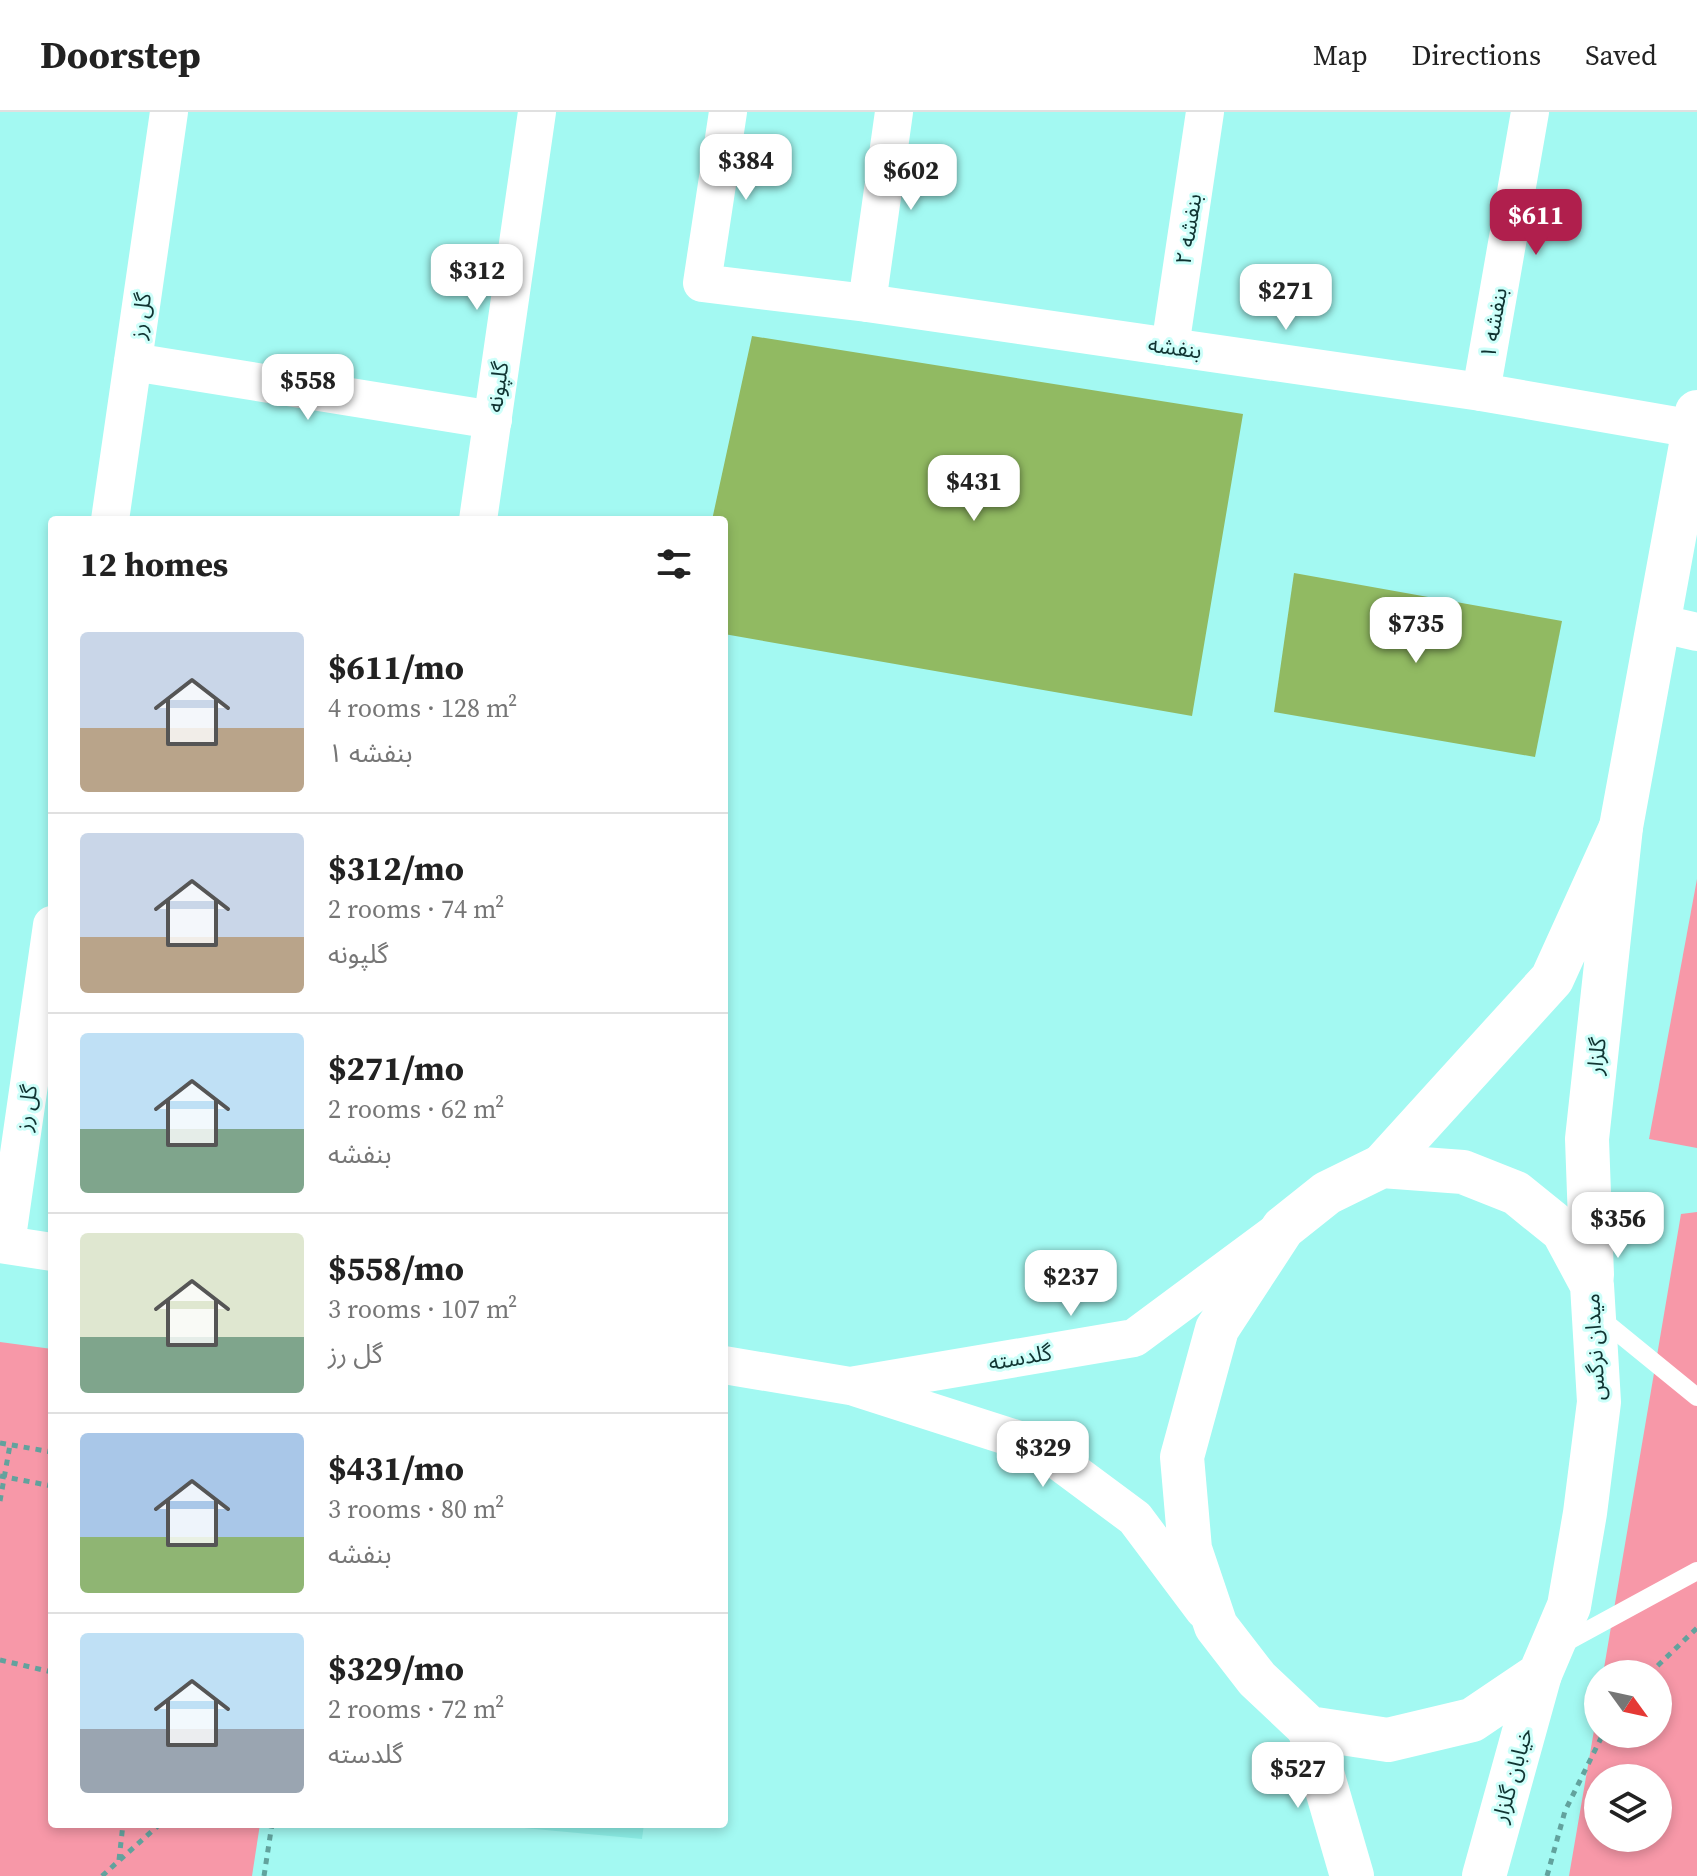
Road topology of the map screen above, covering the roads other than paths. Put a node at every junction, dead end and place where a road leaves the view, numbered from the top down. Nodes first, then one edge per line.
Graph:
1 (169, 112) edge
2 (537, 112) edge
3 (728, 112) edge
4 (894, 112) edge
5 (1205, 112) edge
6 (1530, 112) edge
7 (867, 303) junction
8 (1170, 347) junction
9 (133, 362) junction
10 (1481, 392) junction
11 (493, 420) junction
12 (1696, 420) edge
13 (111, 516) edge
14 (479, 516) edge
15 (1678, 628) edge
16 (1621, 827) junction
17 (48, 951) edge
18 (1382, 1166) junction
19 (1283, 1228) junction
20 (3, 1244) edge
21 (48, 1251) edge
22 (1593, 1300) junction
23 (728, 1366) edge
24 (850, 1386) junction
25 (1697, 1397) edge
26 (1697, 1571) edge
27 (1216, 1626) junction
28 (1545, 1662) junction
29 (1309, 1728) junction
30 (1352, 1876) edge
31 (1484, 1876) edge

1 - 9 street, گل رز
2 - 11 street, گلپونه
3 - 7 street, بنفشه
4 - 7 street
5 - 8 street, بنفشه ۲
6 - 10 street, بنفشه ۱
7 - 8 street, بنفشه
8 - 10 street, بنفشه
9 - 11 street
9 - 13 street, گل رز
10 - 12 street, بنفشه
11 - 14 street, گلپونه
12 - 15 street, گلزار
15 - 16 street, گلزار
16 - 18 street, گلزار
16 - 22 street, گلزار
17 - 20 street, گل رز
18 - 19 street
18 - 22 street, میدان نرگس
19 - 24 street, گلدسته
19 - 27 street
20 - 21 street
22 - 25 lane
22 - 28 street, میدان نرگس
23 - 24 street, گلدسته
24 - 27 street
26 - 28 lane
27 - 29 street
28 - 29 street
28 - 31 street, خیابان گلزار
29 - 30 street

